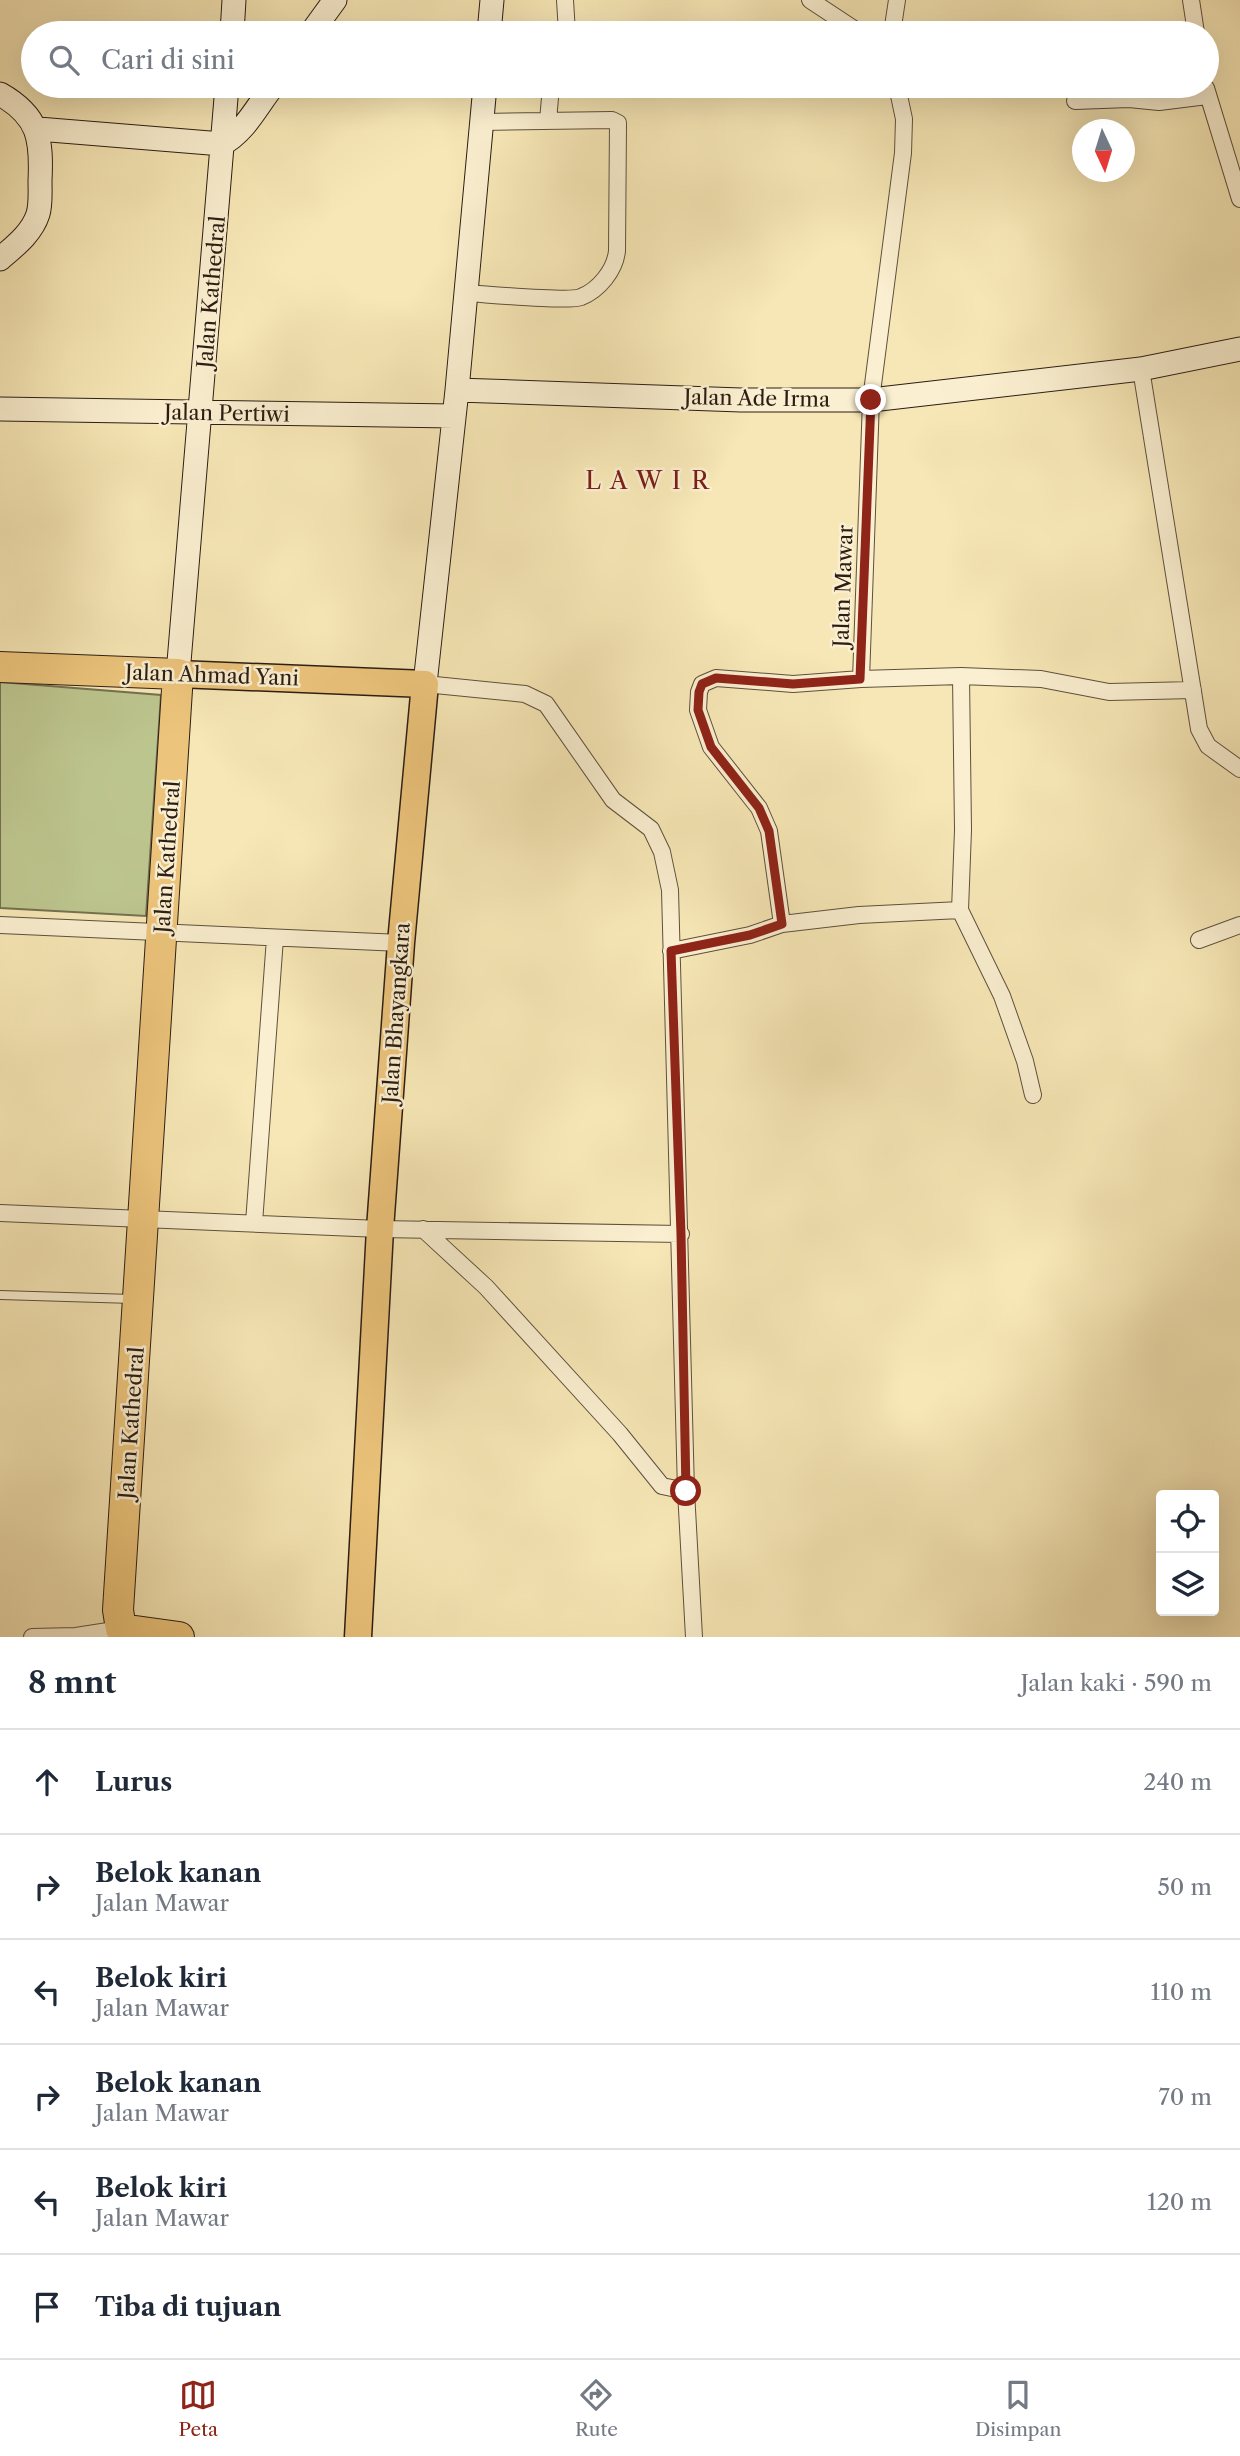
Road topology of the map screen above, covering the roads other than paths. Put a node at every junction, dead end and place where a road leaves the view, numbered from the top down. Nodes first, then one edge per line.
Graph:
1 (234, 0) edge
2 (335, 0) edge
3 (492, 0) edge
4 (565, 0) edge
5 (810, 0) edge
6 (897, 0) edge
7 (1191, 0) edge
8 (233, 21) edge
9 (320, 21) edge
10 (490, 21) edge
11 (566, 21) edge
12 (842, 21) edge
13 (894, 21) edge
14 (1194, 21) edge
15 (0, 94) edge
16 (227, 98) edge
17 (264, 98) edge
18 (484, 98) edge
19 (550, 98) edge
20 (900, 98) edge
21 (1172, 98) edge
22 (1208, 98) edge
23 (1075, 101) dead end
24 (548, 121) junction
25 (482, 122) junction
26 (38, 130) junction
27 (222, 144) junction
28 (1240, 199) edge
29 (0, 259) edge
30 (466, 293) junction
31 (1240, 349) edge
32 (1141, 369) junction
33 (457, 390) junction
34 (871, 400) junction
35 (0, 409) edge
36 (201, 413) junction
37 (454, 416) junction
38 (0, 667) edge
39 (178, 674) junction
40 (961, 676) junction
41 (860, 679) junction
42 (425, 684) junction
43 (1193, 690) junction
44 (1240, 768) edge
45 (960, 910) junction
46 (782, 924) junction
47 (0, 925) edge
48 (1240, 925) edge
49 (162, 933) junction
50 (275, 938) junction
51 (1199, 940) dead end
52 (401, 943) junction
53 (671, 951) junction
54 (1033, 1095) dead end
55 (0, 1213) edge
56 (144, 1219) junction
57 (254, 1223) junction
58 (380, 1229) junction
59 (423, 1229) junction
60 (681, 1234) junction
61 (0, 1295) edge
62 (140, 1299) junction
63 (686, 1491) junction
64 (122, 1633) edge
65 (32, 1637) edge
66 (179, 1637) edge
67 (358, 1637) edge
68 (694, 1637) edge

1 - 8 street
2 - 9 street
3 - 10 street
4 - 11 street
5 - 12 street
6 - 13 street
7 - 14 street
15 - 26 street
16 - 27 street, Jalan Kathedral
17 - 27 street
18 - 25 street, Jalan Bhayangkara
19 - 24 street
20 - 34 street, Jalan Mawar
21 - 23 street
22 - 28 street
24 - 25 street
24 - 30 street
25 - 30 street, Jalan Bhayangkara
26 - 27 street
26 - 29 street
27 - 36 street, Jalan Kathedral
30 - 33 street, Jalan Bhayangkara
31 - 32 street, Jalan Ade Irma
32 - 34 street, Jalan Ade Irma
32 - 43 street
33 - 34 street, Jalan Ade Irma
33 - 37 street, Jalan Bhayangkara
34 - 41 street, Jalan Mawar
35 - 36 street, Jalan Pertiwi
36 - 37 street, Jalan Pertiwi
36 - 39 street, Jalan Kathedral
37 - 42 street, Jalan Bhayangkara
38 - 39 highway, Jalan Ahmad Yani
39 - 42 main road, Jalan Ahmad Yani
39 - 49 highway, Jalan Kathedral
40 - 41 street
40 - 43 street
40 - 45 street
41 - 46 street
42 - 52 main road, Jalan Bhayangkara
42 - 53 street
43 - 44 street
45 - 46 street
45 - 54 street
46 - 53 street
47 - 49 street
48 - 51 street
49 - 50 street
49 - 56 highway, Jalan Kathedral
50 - 52 street
50 - 57 street
52 - 58 main road, Jalan Bhayangkara
53 - 60 street
55 - 56 street
56 - 57 street
56 - 62 highway, Jalan Kathedral
57 - 58 street
58 - 59 street
58 - 67 main road, Jalan Bhayangkara
59 - 60 street
59 - 63 street
60 - 63 street
61 - 62 lane
62 - 64 highway, Jalan Kathedral
63 - 68 street
64 - 65 street
64 - 66 highway

